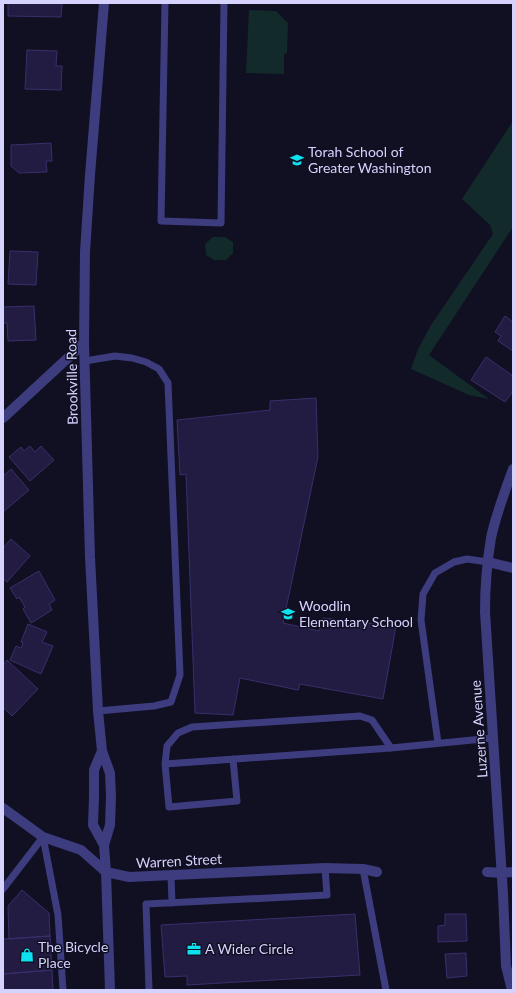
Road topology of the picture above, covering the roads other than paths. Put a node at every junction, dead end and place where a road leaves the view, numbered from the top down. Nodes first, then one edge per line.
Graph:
1 (104, 3) edge
2 (165, 3) edge
3 (224, 3) edge
4 (84, 343) junction
5 (85, 361) junction
6 (3, 418) edge
7 (513, 469) edge
8 (488, 562) junction
9 (513, 568) edge
10 (98, 711) junction
11 (493, 738) junction
12 (438, 743) junction
13 (391, 748) junction
14 (102, 751) junction
15 (234, 759) junction
16 (165, 764) junction
17 (3, 808) edge
18 (44, 837) junction
19 (104, 845) junction
20 (324, 868) junction
21 (363, 869) junction
22 (106, 872) junction
23 (377, 872) dead end
24 (487, 872) dead end
25 (513, 872) edge
26 (502, 873) junction
27 (171, 875) junction
28 (3, 889) edge
29 (172, 903) junction
30 (63, 990) edge
31 (110, 990) edge
32 (149, 990) edge
33 (386, 990) edge
34 (512, 990) edge

1 - 4 street, Brookville Road
2 - 3 lane
4 - 5 street, Brookville Road
4 - 6 street
5 - 10 street, Brookville Road
5 - 10 lane
7 - 8 street, Luzerne Avenue
8 - 9 street
8 - 11 street, Luzerne Avenue
8 - 12 lane
10 - 14 street, Brookville Road
11 - 12 lane
11 - 26 street, Luzerne Avenue
12 - 13 lane
13 - 15 lane
13 - 16 lane
14 - 19 street, Brookville Road
14 - 19 street, Brookville Road
15 - 16 lane
15 - 16 lane
17 - 18 street, Warren Street
18 - 22 street, Warren Street
18 - 28 lane
18 - 30 lane
19 - 22 street, Brookville Road
20 - 21 street, Warren Street
20 - 27 street, Warren Street
20 - 29 lane
21 - 23 street, Warren Street
21 - 33 lane
22 - 27 street, Warren Street
22 - 31 street, Brookville Road
24 - 26 street
25 - 26 street
26 - 34 street, Luzerne Avenue
27 - 29 lane
29 - 32 lane

